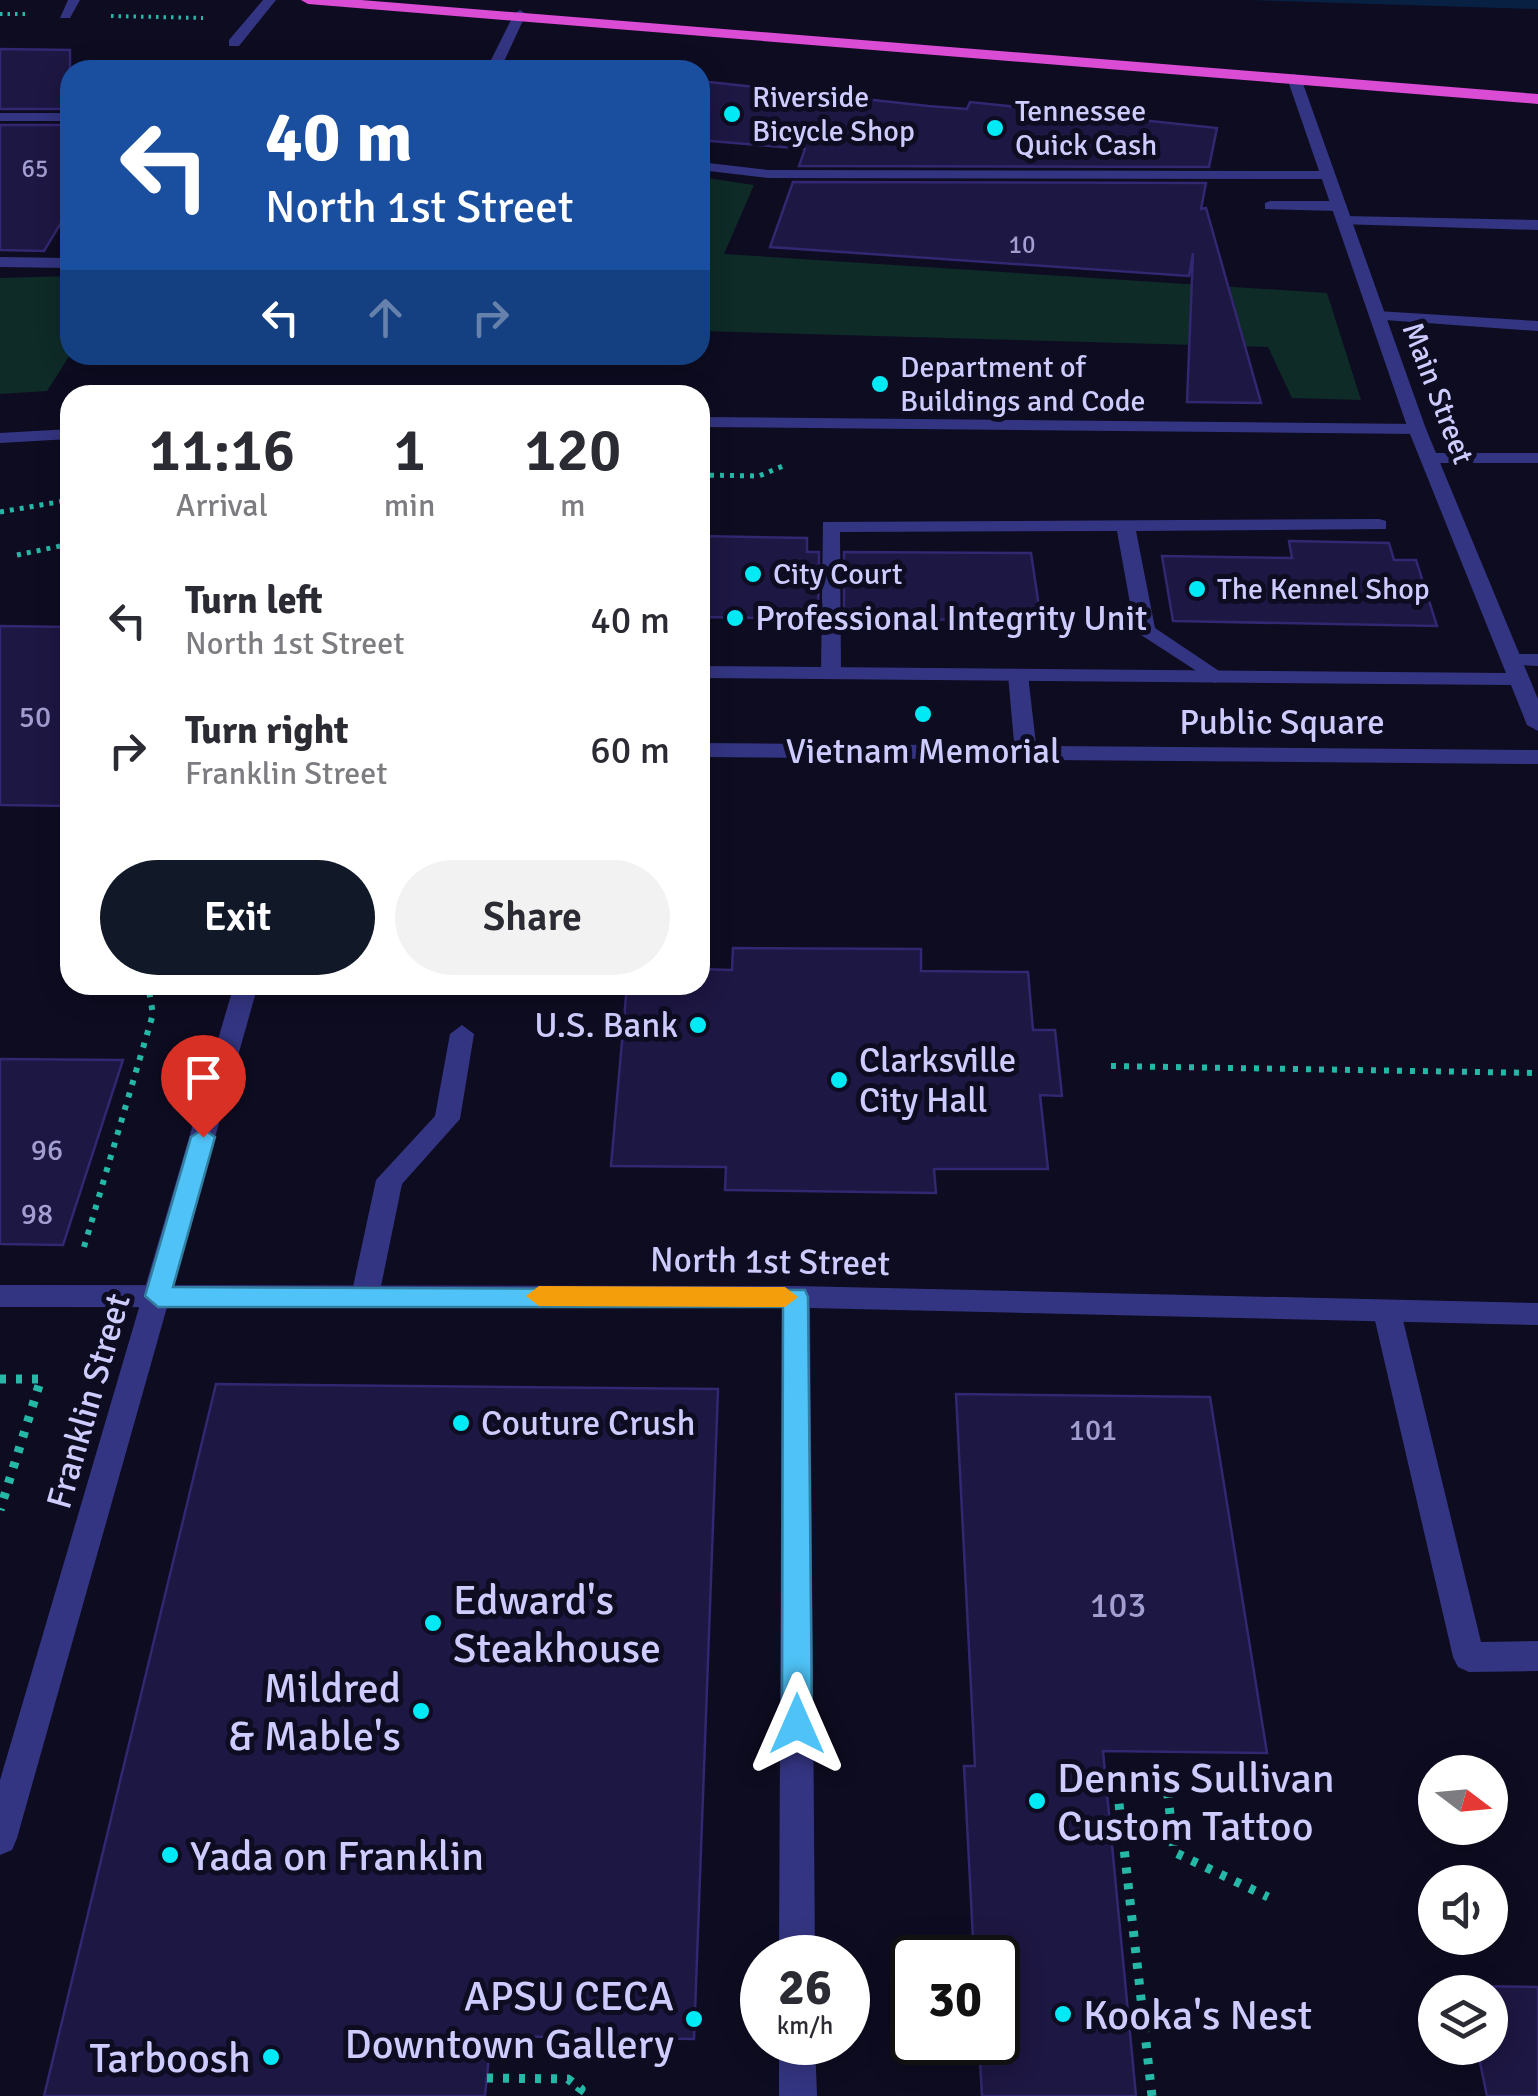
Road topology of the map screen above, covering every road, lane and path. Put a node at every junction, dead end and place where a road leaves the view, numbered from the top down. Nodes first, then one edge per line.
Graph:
1 (74, 0) edge
2 (270, 0) edge
3 (308, 0) edge
4 (520, 14) junction
5 (65, 15) dead end
6 (234, 43) dead end
7 (498, 60) edge
8 (1294, 78) junction
9 (1538, 99) edge
10 (0, 116) edge
11 (60, 118) edge
12 (710, 167) edge
13 (1328, 174) junction
14 (1270, 206) dead end
15 (1341, 214) junction
16 (1538, 226) edge
17 (0, 262) edge
18 (60, 263) edge
19 (1377, 316) junction
20 (1538, 326) edge
21 (710, 422) edge
22 (1417, 429) junction
23 (60, 435) edge
24 (0, 438) edge
25 (1430, 458) junction
26 (1538, 458) edge
27 (60, 502) edge
28 (0, 512) edge
29 (1379, 525) dead end
30 (1126, 527) junction
31 (60, 546) edge
32 (17, 555) dead end
33 (1538, 660) edge
34 (1516, 669) junction
35 (710, 672) edge
36 (831, 673) junction
37 (1018, 675) junction
38 (1215, 677) junction
39 (1538, 724) edge
40 (710, 750) edge
41 (1026, 752) junction
42 (1538, 757) edge
43 (150, 995) edge
44 (243, 995) edge
45 (462, 1034) dead end
46 (1111, 1066) dead end
47 (1538, 1073) edge
48 (87, 1245) dead end
49 (0, 1296) edge
50 (158, 1296) junction
51 (365, 1296) junction
52 (796, 1297) junction
53 (1387, 1312) junction
54 (1538, 1314) edge
55 (0, 1378) edge
56 (0, 1510) edge
57 (1538, 1656) edge
58 (0, 1838) edge
59 (1268, 1896) dead end
60 (797, 1935) edge
61 (798, 2065) edge
62 (487, 2078) dead end
63 (576, 2096) edge
64 (798, 2096) edge
65 (1152, 2096) edge

1 - 5 street
2 - 6 street
3 - 4 highway
4 - 7 street
4 - 8 highway
8 - 9 highway
8 - 13 street, Main Street
10 - 11 street
12 - 13 street
13 - 15 street, Main Street
14 - 15 street
15 - 16 street
15 - 19 street, Main Street
17 - 18 street
19 - 20 street
19 - 22 street, Main Street
21 - 22 street
22 - 25 street, Main Street
23 - 24 street
25 - 26 street
25 - 34 street, Main Street
27 - 28 path
29 - 30 street
30 - 36 street
30 - 38 street
31 - 32 path
33 - 34 street, Public Square
34 - 38 street, Public Square
34 - 39 street, Main Street
35 - 36 street, Public Square
36 - 37 street, Public Square
37 - 38 street, Public Square
37 - 41 street
40 - 41 street, Public Square
41 - 42 street, Public Square
43 - 48 path
44 - 50 street, Franklin Street
45 - 51 street
46 - 47 path
49 - 50 street, North 1st Street
50 - 51 street, North 1st Street
50 - 58 street, Franklin Street
51 - 52 street, North 1st Street
52 - 53 street, North 1st Street
52 - 60 street
53 - 54 street, North 1st Street
53 - 57 street
55 - 56 path
59 - 65 path
61 - 64 street
62 - 63 path

